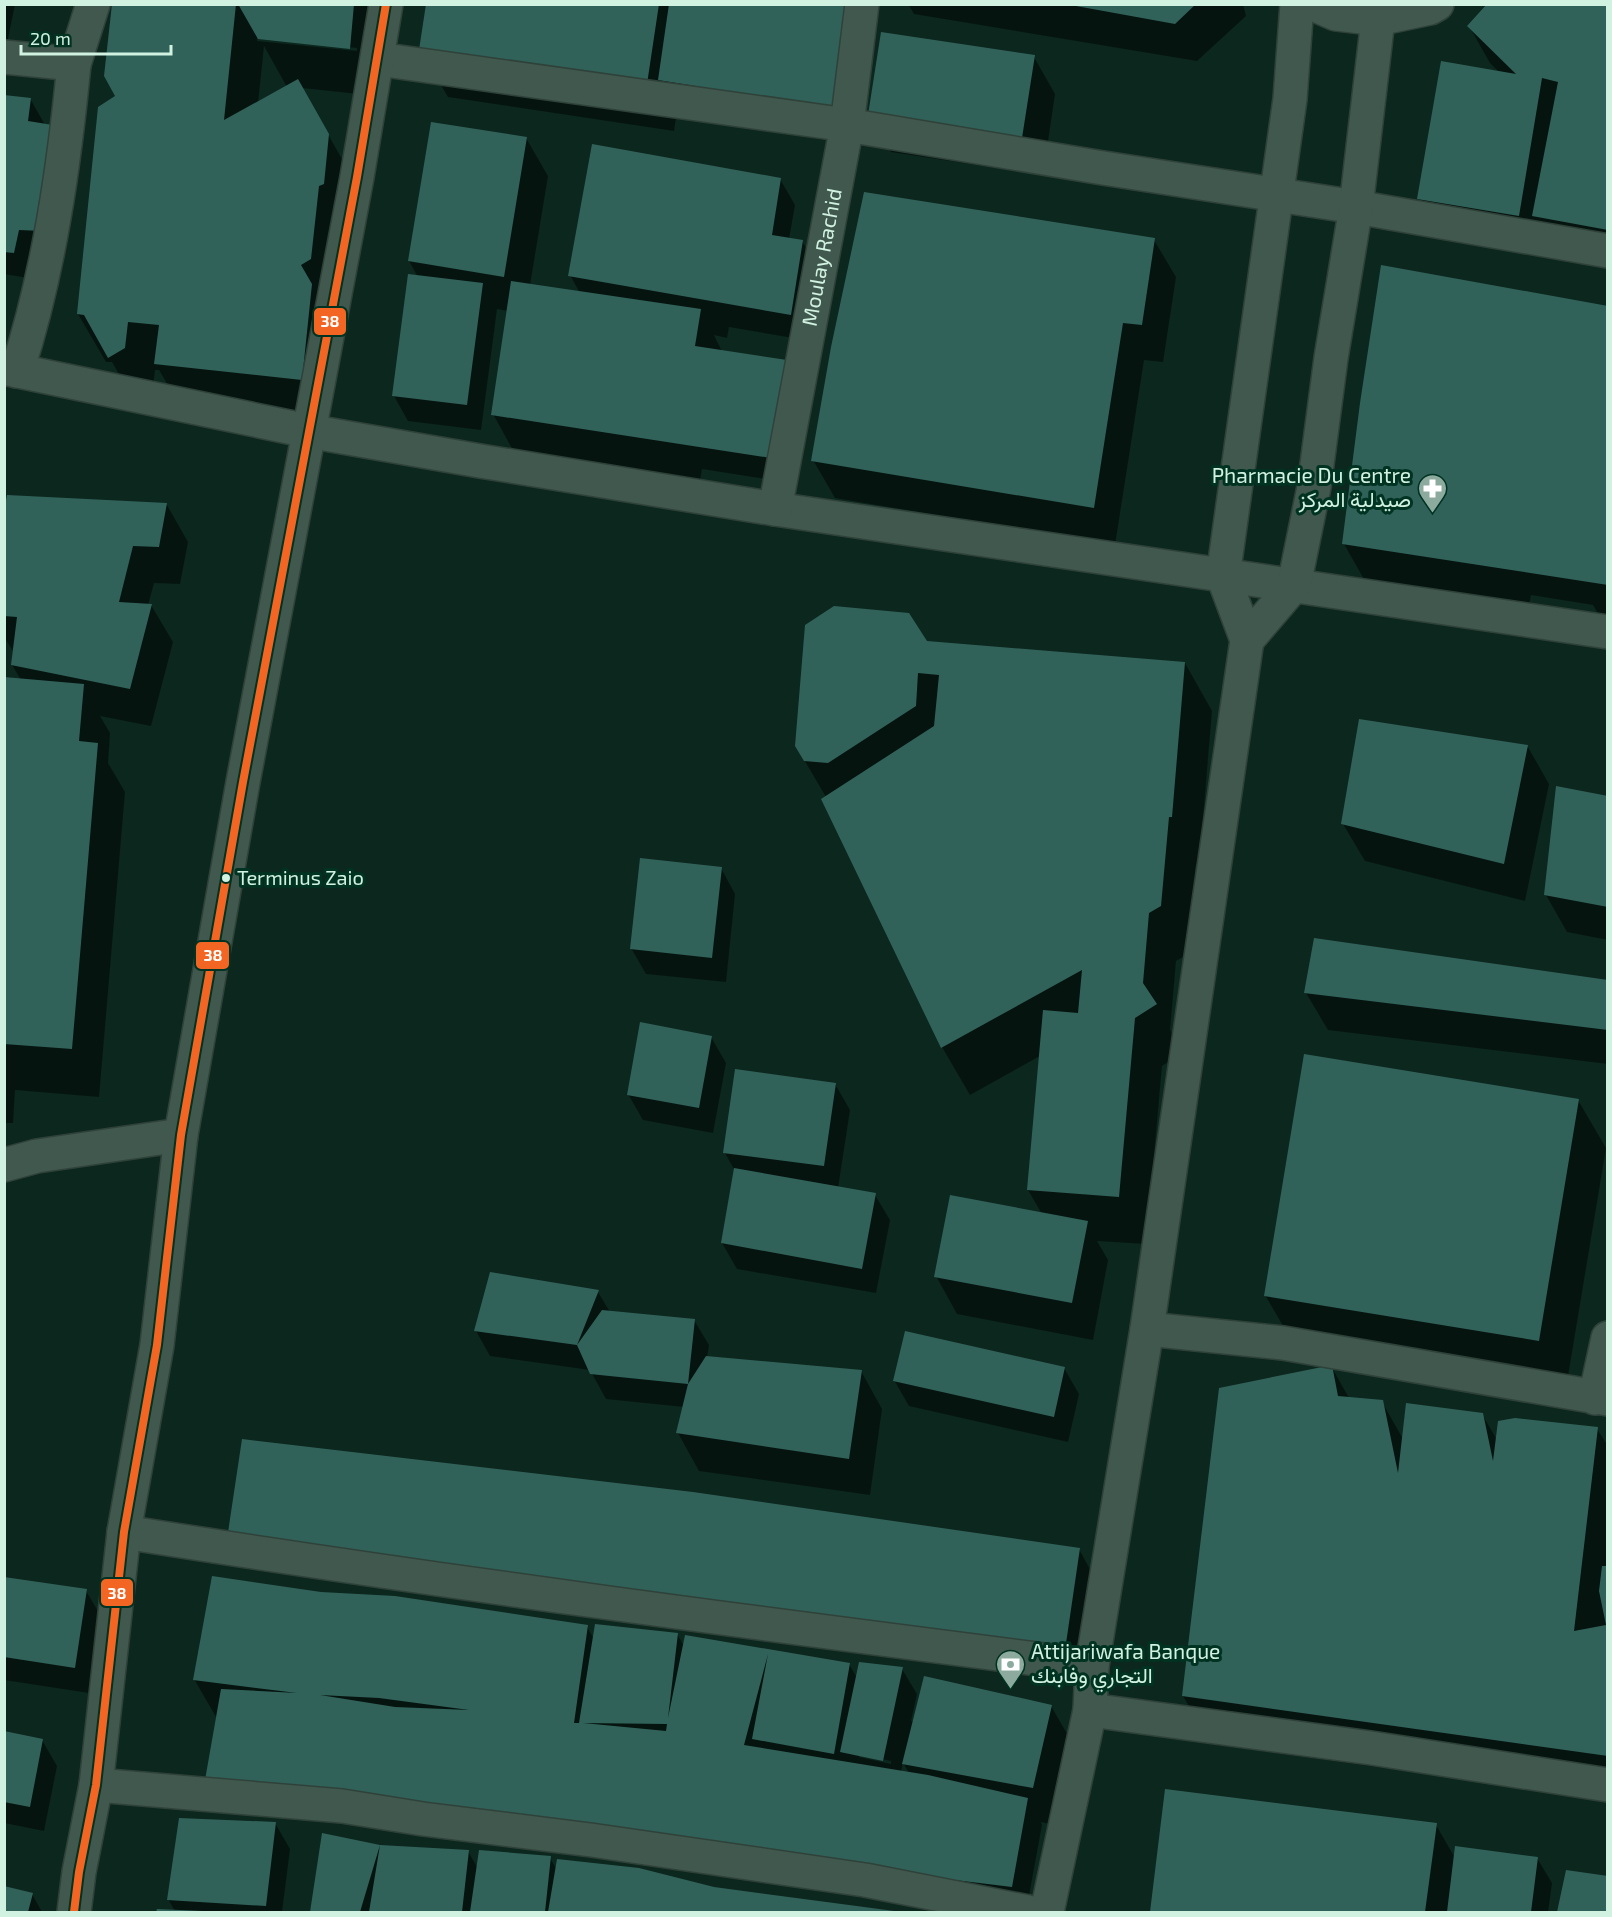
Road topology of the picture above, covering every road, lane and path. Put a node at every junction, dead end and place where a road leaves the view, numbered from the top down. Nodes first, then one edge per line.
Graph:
1 (93, 4) edge
2 (386, 4) edge
3 (862, 4) edge
4 (1297, 4) edge
5 (1313, 4) edge
6 (1437, 4) edge
7 (1378, 19) junction
8 (4, 57) edge
9 (378, 59) junction
10 (74, 64) junction
11 (847, 125) junction
12 (1275, 194) junction
13 (1356, 207) junction
14 (1608, 250) edge
15 (11, 369) edge
16 (308, 431) junction
17 (775, 508) junction
18 (1223, 576) junction
19 (1294, 585) junction
20 (1608, 633) edge
21 (1247, 640) junction
22 (181, 1135) junction
23 (4, 1165) edge
24 (1147, 1329) junction
25 (1608, 1338) edge
26 (1601, 1398) edge
27 (124, 1532) junction
28 (1092, 1666) junction
29 (1090, 1710) junction
30 (96, 1785) junction
31 (1608, 1785) edge
32 (74, 1912) edge
33 (1028, 1912) edge
34 (1047, 1912) edge

1 - 10 street
2 - 9 street
3 - 11 street, Moulay Rachid
4 - 12 street
5 - 7 street
6 - 7 street
7 - 13 street
8 - 10 street
9 - 11 street
9 - 16 street
10 - 15 street
11 - 12 street
11 - 17 street, Moulay Rachid
12 - 13 street
12 - 18 street
13 - 14 street
13 - 19 street
15 - 16 street
16 - 17 street
16 - 22 street
17 - 18 street
18 - 19 street
18 - 21 street
19 - 20 street
19 - 21 street
21 - 24 street
22 - 23 street
22 - 27 street
24 - 26 street
24 - 28 street
25 - 26 street
27 - 28 street
27 - 30 street
28 - 29 street
29 - 31 street
29 - 34 street
30 - 32 street
30 - 33 street

